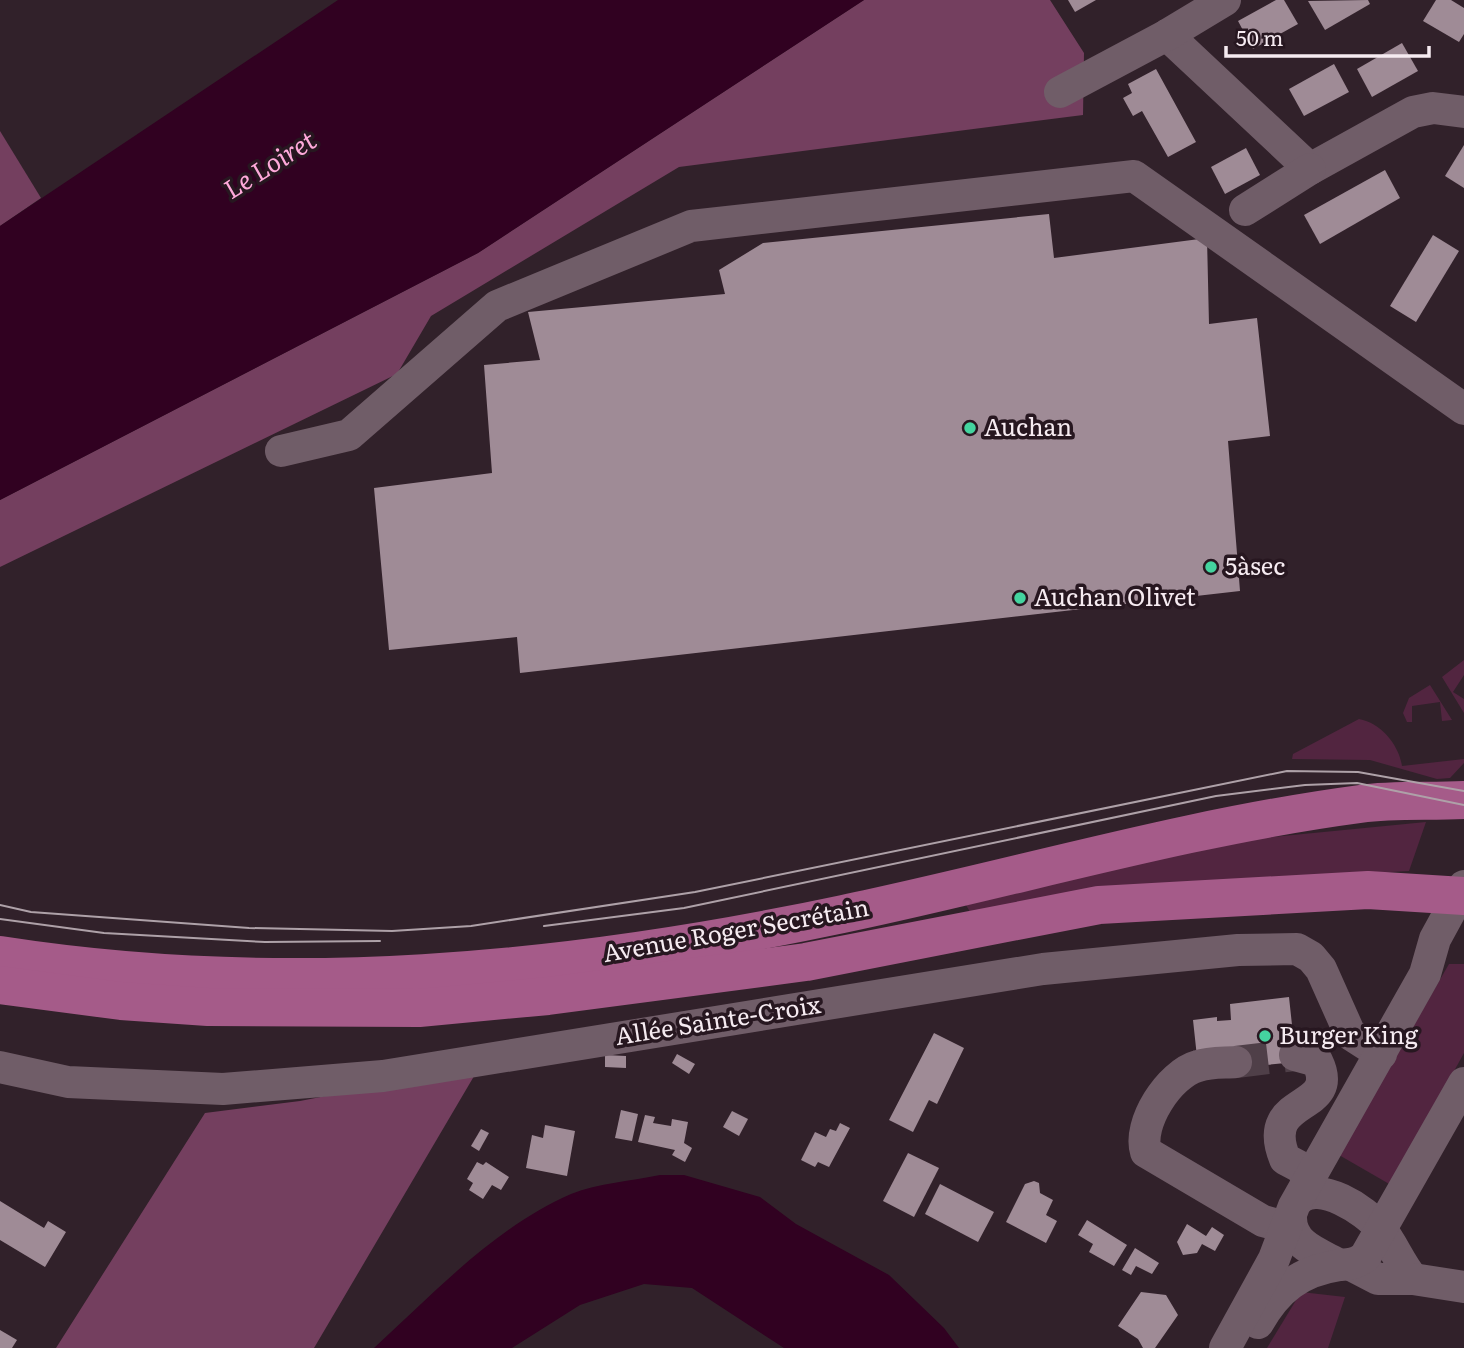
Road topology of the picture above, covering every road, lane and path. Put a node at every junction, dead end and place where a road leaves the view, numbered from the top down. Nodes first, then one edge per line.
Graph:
1 (1225, 0) edge
2 (1167, 35) junction
3 (1060, 92) dead end
4 (1464, 112) edge
5 (1310, 169) junction
6 (1245, 210) dead end
7 (1464, 409) edge
8 (281, 451) dead end
9 (1464, 800) edge
10 (1462, 893) edge
11 (0, 955) edge
12 (0, 985) edge
13 (1381, 1054) junction
14 (1295, 1055) tunnel mouth
15 (1236, 1062) tunnel mouth
16 (0, 1067) edge
17 (1464, 1083) edge
18 (1296, 1206) junction
19 (1382, 1230) junction
20 (1346, 1266) junction
21 (1413, 1279) junction
22 (1464, 1287) edge
23 (1225, 1348) edge
24 (1243, 1348) edge

1 - 2 street
2 - 3 street
2 - 5 street
4 - 5 street
5 - 6 street
7 - 8 street
9 - 11 main road, Avenue Roger Secrétain
10 - 12 main road, Avenue Roger Secrétain
10 - 13 street
13 - 16 street, Allée Sainte-Croix
13 - 18 street
14 - 18 street
15 - 18 street
17 - 19 street
18 - 19 street
18 - 20 street
18 - 23 street
19 - 20 street
19 - 21 street
20 - 21 street
20 - 24 street
21 - 22 street

